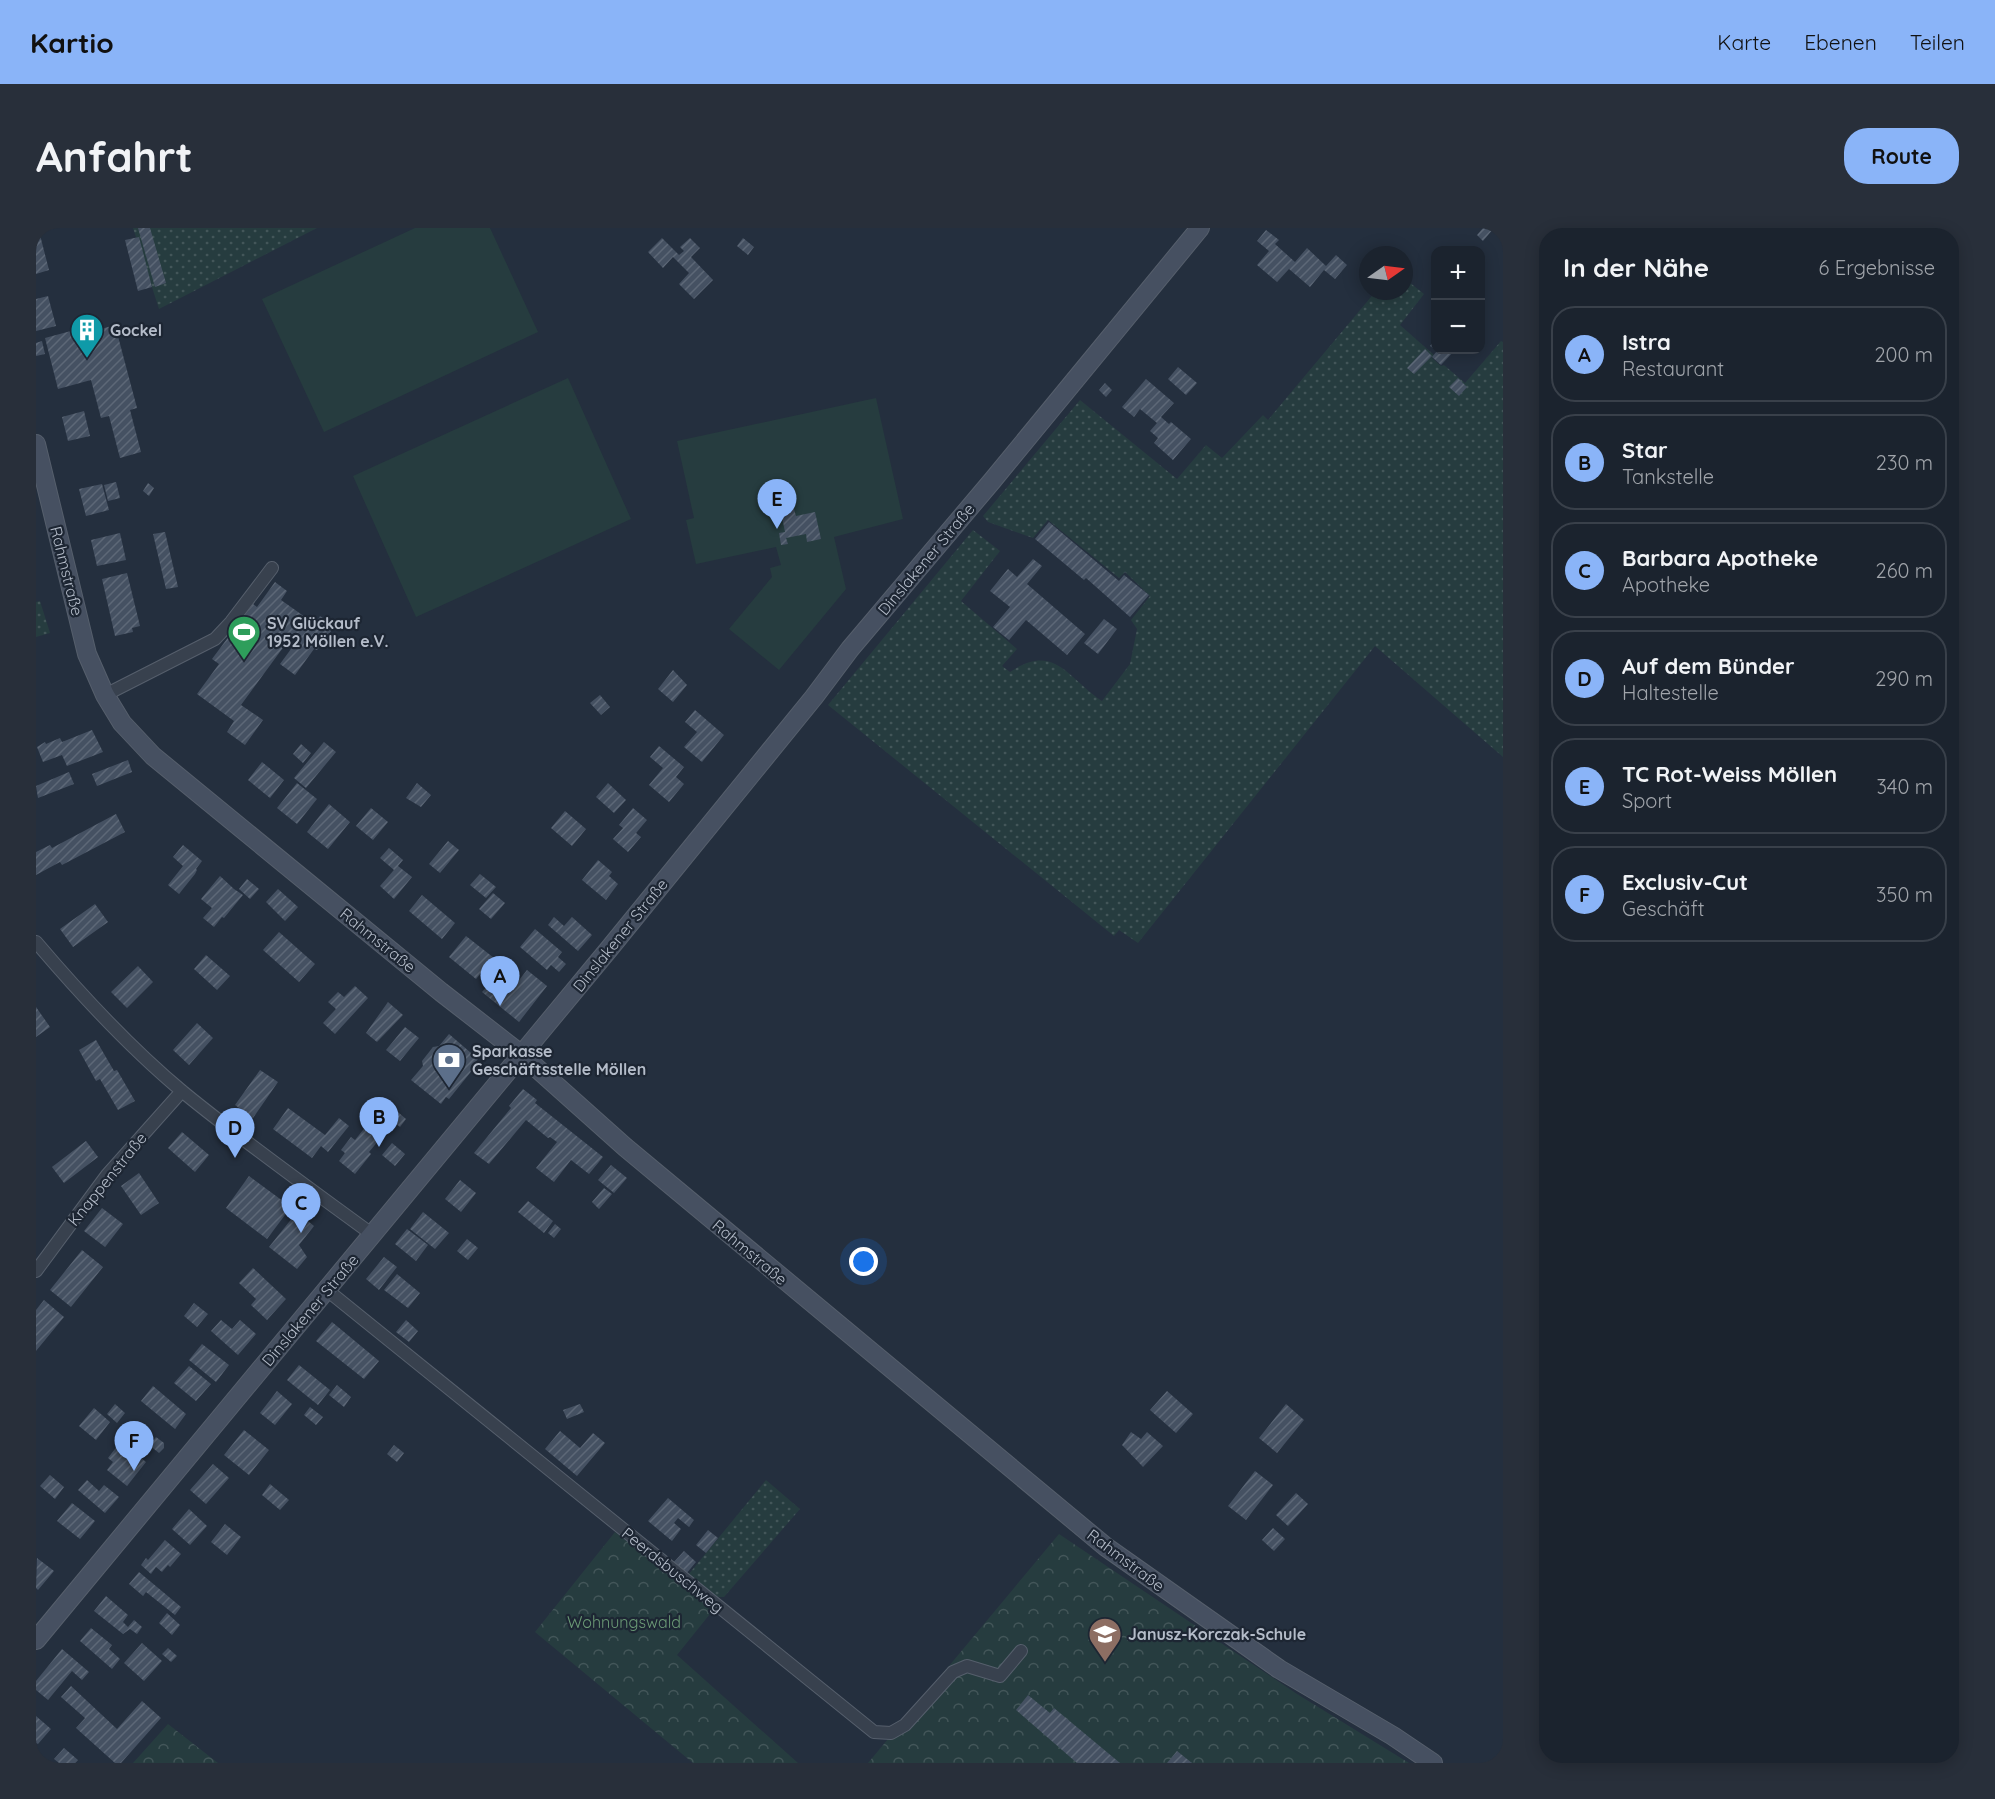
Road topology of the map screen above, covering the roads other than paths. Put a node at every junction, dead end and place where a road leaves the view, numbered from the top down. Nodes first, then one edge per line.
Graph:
1 (1200, 228) edge
2 (36, 444) edge
3 (272, 568) dead end
4 (105, 695) junction
5 (36, 942) edge
6 (522, 1055) junction
7 (182, 1091) junction
8 (373, 1234) junction
9 (36, 1270) edge
10 (327, 1290) junction
11 (36, 1640) edge
12 (1021, 1651) dead end
13 (1433, 1763) edge

1 - 6 main road, Dinslakener Straße
2 - 4 main road, Rahmstraße
3 - 4 street
4 - 6 main road, Rahmstraße
5 - 7 street
6 - 8 main road, Dinslakener Straße
6 - 13 main road, Rahmstraße
7 - 8 street
7 - 9 street, Knappenstraße
8 - 10 main road, Dinslakener Straße
10 - 11 main road, Dinslakener Straße
10 - 12 street, Peerdsbuschweg

